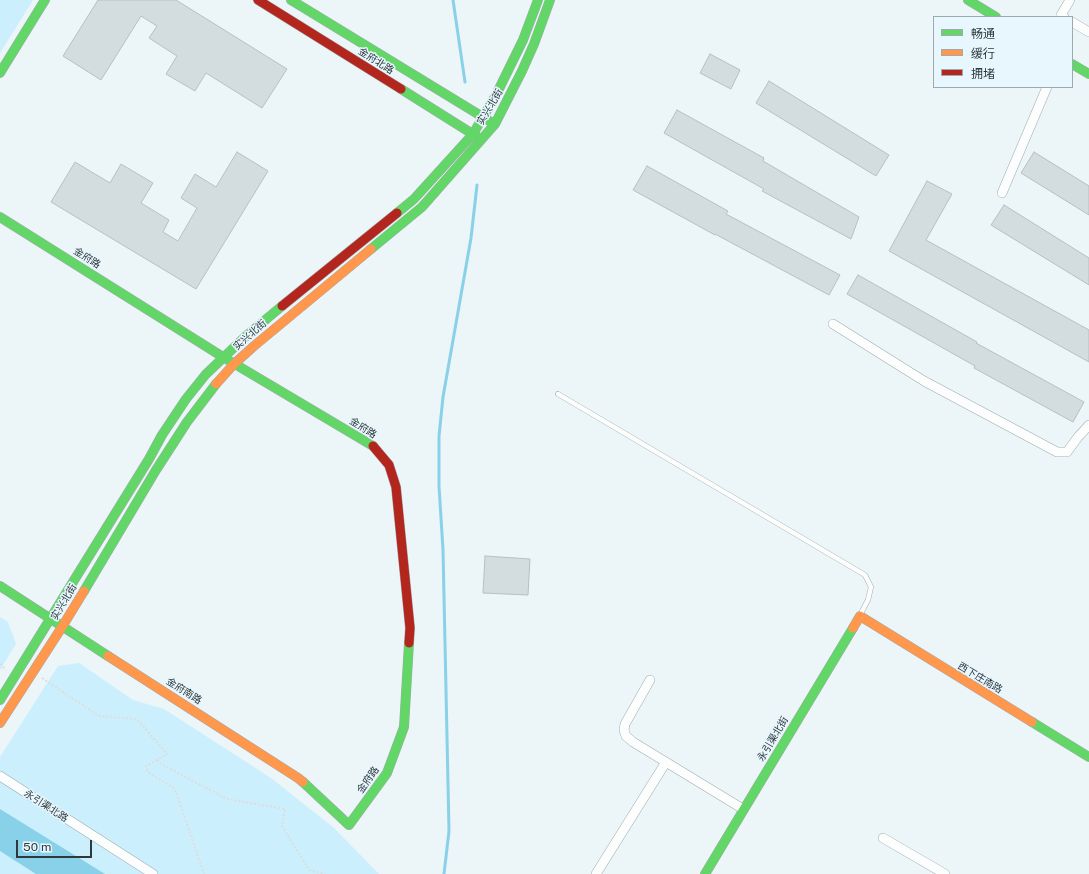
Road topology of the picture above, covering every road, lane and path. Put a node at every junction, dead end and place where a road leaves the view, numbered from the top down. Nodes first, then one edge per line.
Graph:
1 (45, 0) edge
2 (258, 0) edge
3 (291, 0) edge
4 (538, 0) edge
5 (550, 0) edge
6 (968, 0) edge
7 (1070, 0) edge
8 (994, 16) edge
9 (1062, 16) edge
10 (1073, 23) edge
11 (1089, 32) edge
12 (1073, 65) edge
13 (0, 73) edge
14 (1089, 74) edge
15 (1047, 88) edge
16 (484, 117) junction
17 (494, 124) junction
18 (473, 134) junction
19 (482, 140) junction
20 (1002, 192) dead end
21 (0, 217) edge
22 (833, 324) dead end
23 (223, 357) junction
24 (234, 364) junction
25 (558, 394) dead end
26 (1089, 425) edge
27 (0, 586) edge
28 (860, 616) junction
29 (51, 618) junction
30 (62, 626) junction
31 (32, 672) junction
32 (650, 680) dead end
33 (0, 700) edge
34 (0, 723) edge
35 (1089, 757) edge
36 (157, 760) junction
37 (666, 762) junction
38 (0, 776) edge
39 (743, 809) junction
40 (349, 825) joint
41 (883, 838) dead end
42 (154, 874) edge
43 (204, 874) edge
44 (325, 874) edge
45 (596, 874) edge
46 (705, 874) edge
47 (945, 874) edge

1 - 13 main road
2 - 18 main road, 金府北路
3 - 16 main road, 金府北路
4 - 16 main road, 实兴北街
5 - 17 main road, 实兴北街
6 - 8 main road
7 - 9 street
10 - 11 street
12 - 14 main road
15 - 20 street
16 - 17 main road, 金府北路
16 - 18 main road, 实兴北街
17 - 19 main road, 实兴北街
18 - 19 main road, 金府北路
18 - 23 main road, 实兴北街
19 - 24 main road, 实兴北街
21 - 23 main road, 金府路
22 - 26 street
23 - 24 main road, 金府路
23 - 29 main road, 实兴北街
24 - 30 main road, 实兴北街
24 - 40 main road, 金府路
25 - 28 lane
27 - 29 main road, 金府南路
28 - 35 main road, 西下庄南路
28 - 39 main road, 永引渠北街
29 - 30 main road, 金府南路
29 - 33 main road, 实兴北街
30 - 31 main road, 实兴北街
30 - 40 main road, 金府南路
31 - 34 main road, 实兴北街
31 - 36 path
32 - 37 street
36 - 43 path
36 - 44 path
37 - 39 street
37 - 45 street
38 - 42 street, 永引渠北路
39 - 46 main road, 永引渠北街
41 - 47 street

